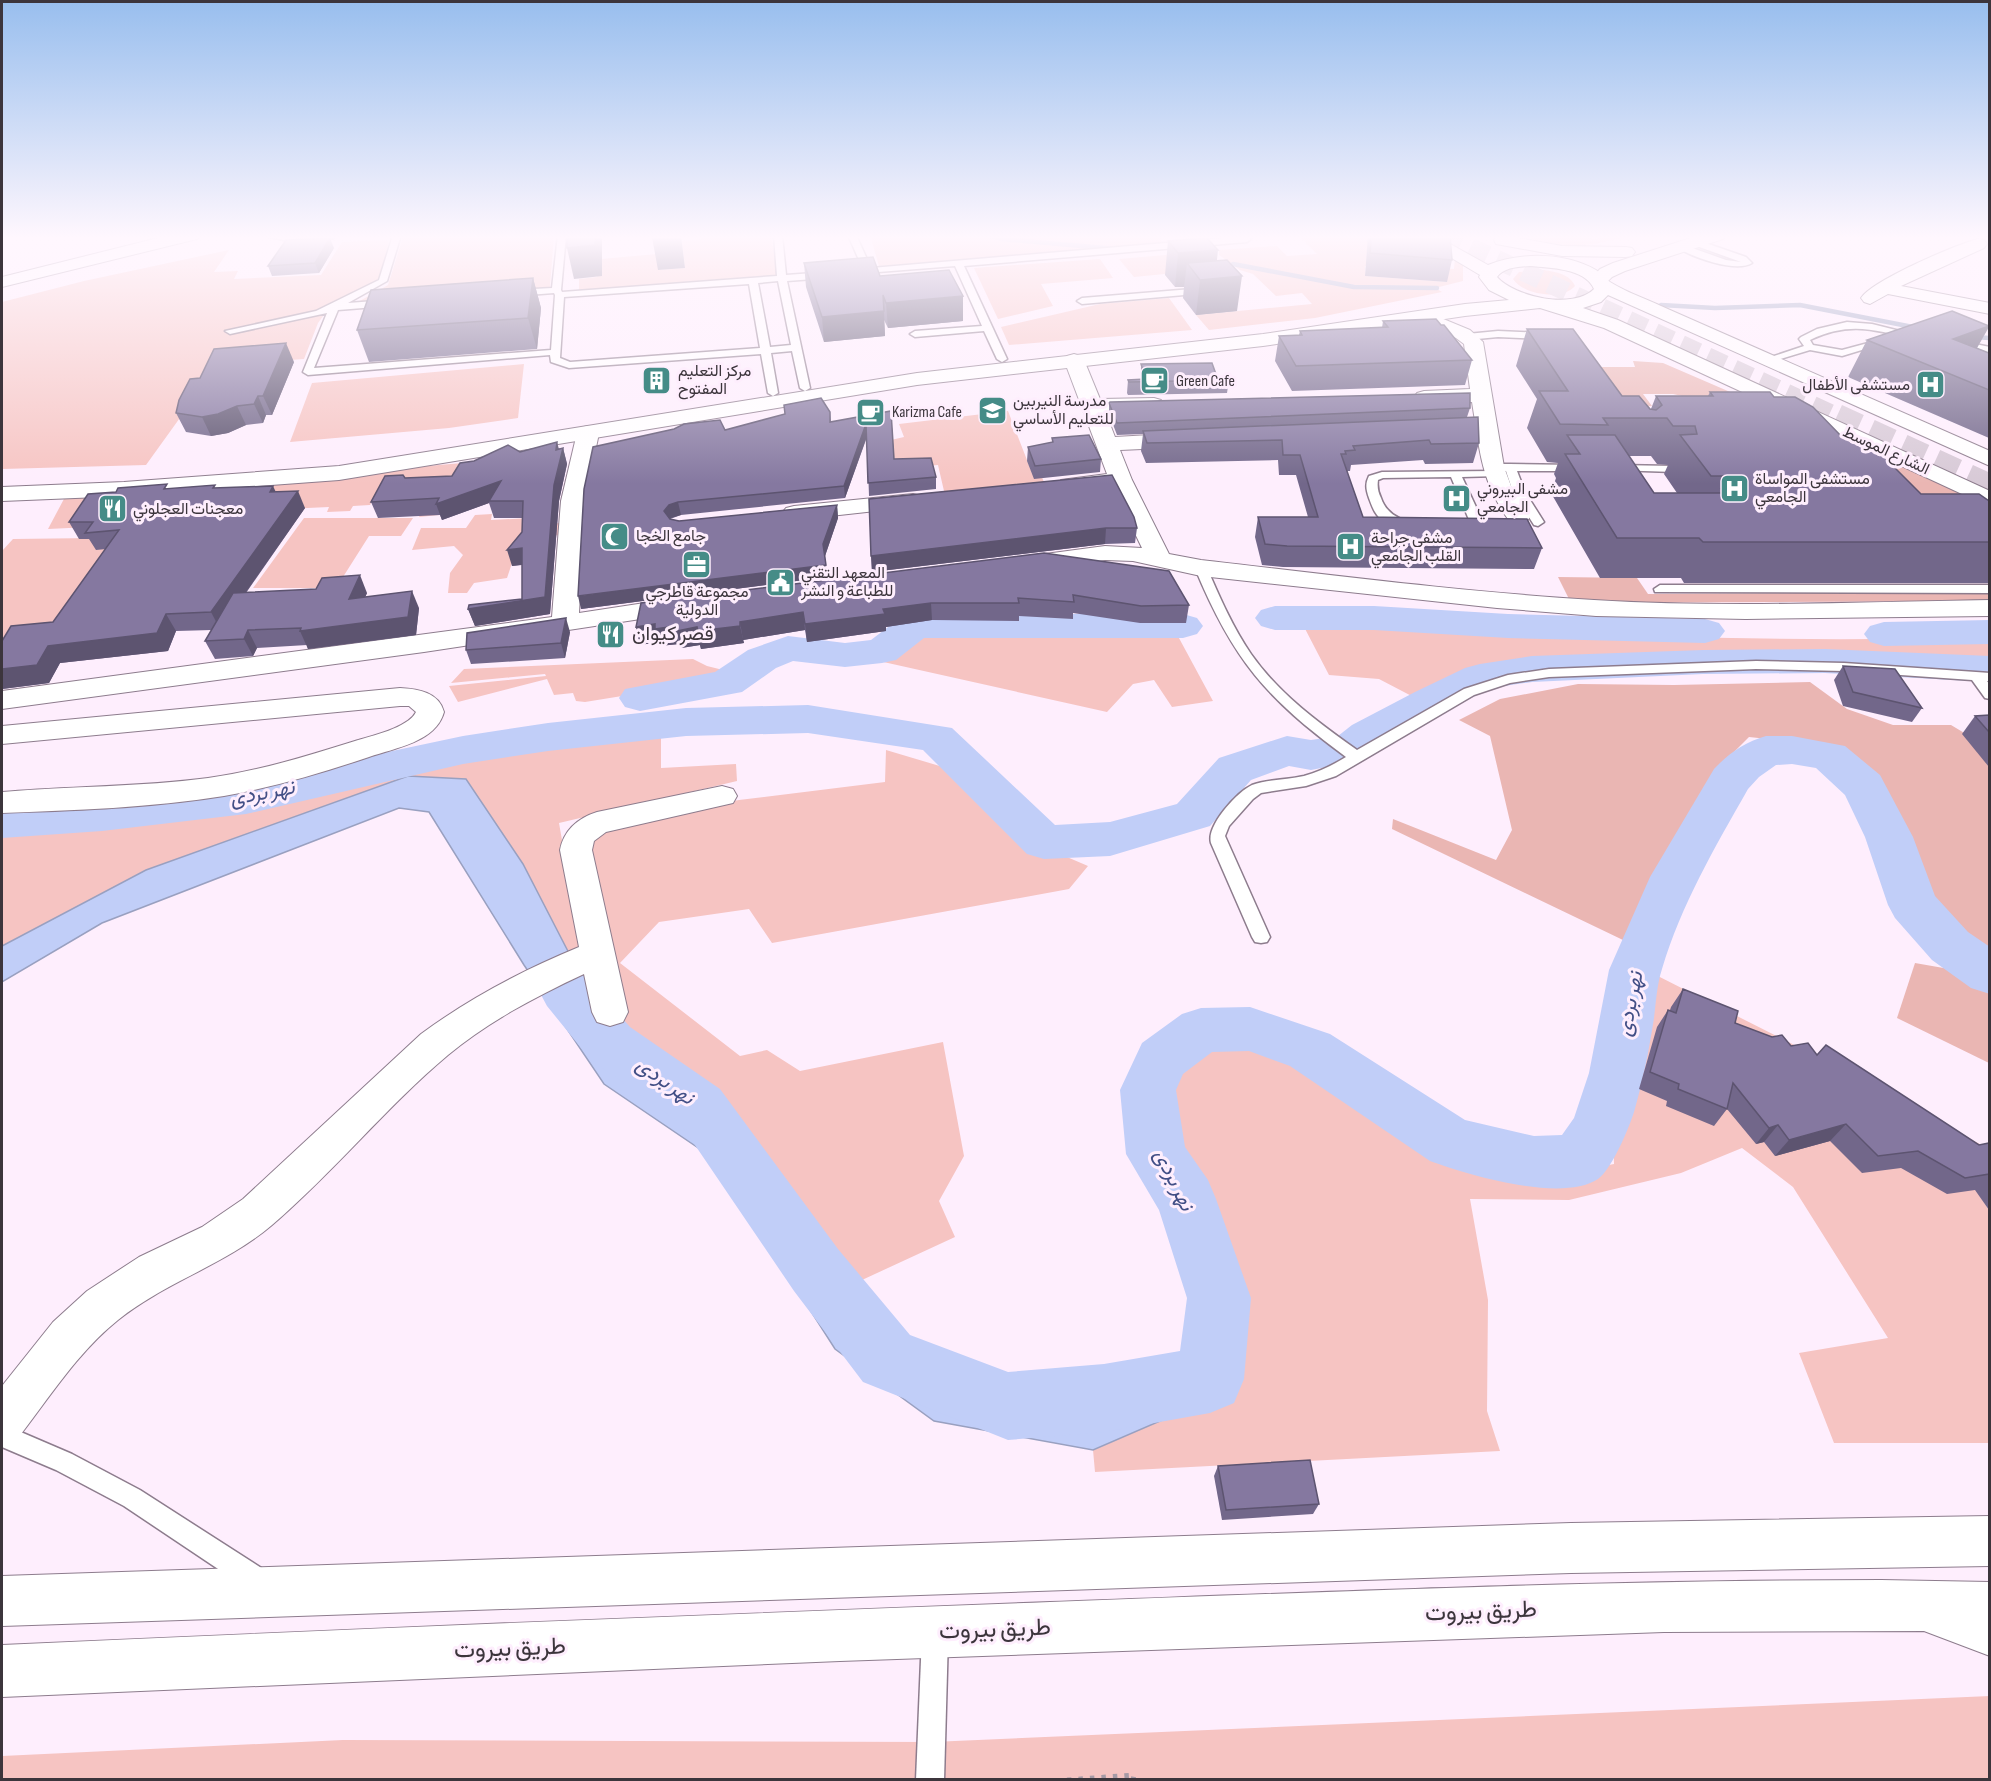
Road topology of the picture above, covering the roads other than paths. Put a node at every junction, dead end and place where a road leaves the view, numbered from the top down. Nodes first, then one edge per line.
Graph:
1 (293, 318) edge
2 (330, 318) edge
3 (558, 318) edge
4 (760, 318) edge
5 (791, 318) edge
6 (983, 318) edge
7 (1344, 318) edge
8 (1416, 318) edge
9 (1426, 318) edge
10 (1458, 318) edge
11 (1596, 318) edge
12 (1672, 318) edge
13 (1599, 319) junction
14 (987, 328) junction
15 (230, 331) dead end
16 (1568, 333) junction
17 (1900, 333) junction
18 (915, 334) dead end
19 (1467, 337) junction
20 (1921, 337) edge
21 (1943, 341) edge
22 (1810, 347) junction
23 (797, 348) junction
24 (1989, 350) edge
25 (766, 351) junction
26 (557, 352) junction
27 (1002, 359) junction
28 (1074, 360) junction
29 (1767, 360) junction
30 (1704, 367) junction
31 (805, 388) junction
32 (773, 393) junction
33 (1483, 395) junction
34 (1399, 398) edge
35 (1173, 403) edge
36 (1090, 405) junction
37 (1488, 428) junction
38 (1416, 430) edge
39 (588, 433) junction
40 (1201, 440) edge
41 (1106, 444) junction
42 (1959, 445) junction
43 (1647, 455) edge
44 (1989, 459) edge
45 (1921, 467) junction
46 (1656, 468) junction
47 (1674, 469) dead end
48 (1500, 470) junction
49 (1455, 474) junction
50 (2, 477) edge
51 (1121, 480) junction
52 (1947, 480) junction
53 (1049, 487) edge
54 (1989, 488) edge
55 (2, 494) edge
56 (931, 499) edge
57 (1989, 500) edge
58 (776, 515) edge
59 (1528, 519) edge
60 (1159, 558) junction
61 (1000, 566) edge
62 (1201, 568) junction
63 (1660, 589) dead end
64 (1989, 589) edge
65 (709, 602) edge
66 (1989, 608) edge
67 (565, 621) junction
68 (1982, 677) edge
69 (1989, 695) edge
70 (2, 700) edge
71 (2, 735) edge
72 (1358, 758) junction
73 (722, 796) dead end
74 (2, 803) edge
75 (1262, 938) dead end
76 (598, 953) junction
77 (610, 1012) dead end
78 (2, 1422) edge
79 (2, 1436) edge
80 (1989, 1541) edge
81 (275, 1592) junction
82 (2, 1601) edge
83 (1918, 1605) junction
84 (1989, 1607) edge
85 (1989, 1631) edge
86 (935, 1632) junction
87 (2, 1671) edge
88 (930, 1779) edge

1 - 15 lane
2 - 26 lane
3 - 26 lane
4 - 25 lane
5 - 23 lane
6 - 14 lane
7 - 27 main road
8 - 28 main road
9 - 19 main road
10 - 16 main road
11 - 13 main road, الشارع الموسط
12 - 29 main road, الشارع الموسط
13 - 16 main road
13 - 30 main road, الشارع الموسط
14 - 18 lane
14 - 27 lane
16 - 19 lane
16 - 30 main road
17 - 20 lane
17 - 22 lane
17 - 22 lane
19 - 33 main road
21 - 24 lane
22 - 29 lane
23 - 25 lane
23 - 31 lane
25 - 26 lane
25 - 32 lane
27 - 31 main road
28 - 36 main road
28 - 39 main road
29 - 42 main road, الشارع الموسط
30 - 45 main road, الشارع الموسط
31 - 32 main road
32 - 50 main road
33 - 34 main road
33 - 37 main road
35 - 36 main road
36 - 41 main road
37 - 38 main road
37 - 48 main road
39 - 55 main road
39 - 67 main road
40 - 41 main road
41 - 51 main road
42 - 44 main road, الشارع الموسط
42 - 45 main road
43 - 46 lane
45 - 52 main road, الشارع الموسط
46 - 47 lane
46 - 48 lane
48 - 49 lane
48 - 59 main road
49 - 49 lane
51 - 53 main road
51 - 60 main road
52 - 54 main road
52 - 57 main road, الشارع الموسط
56 - 58 main road
60 - 61 main road
60 - 62 main road
62 - 66 main road
62 - 72 lane
63 - 64 lane
65 - 67 main road
67 - 70 main road
68 - 69 lane
68 - 72 lane
71 - 74 main road
72 - 75 lane
73 - 76 main road
76 - 77 main road
76 - 78 main road
79 - 81 lane
80 - 81 main road
81 - 82 main road
83 - 84 main road, طريق بيروت
83 - 85 main road
83 - 86 main road, طريق بيروت
86 - 87 main road, طريق بيروت
86 - 88 lane

